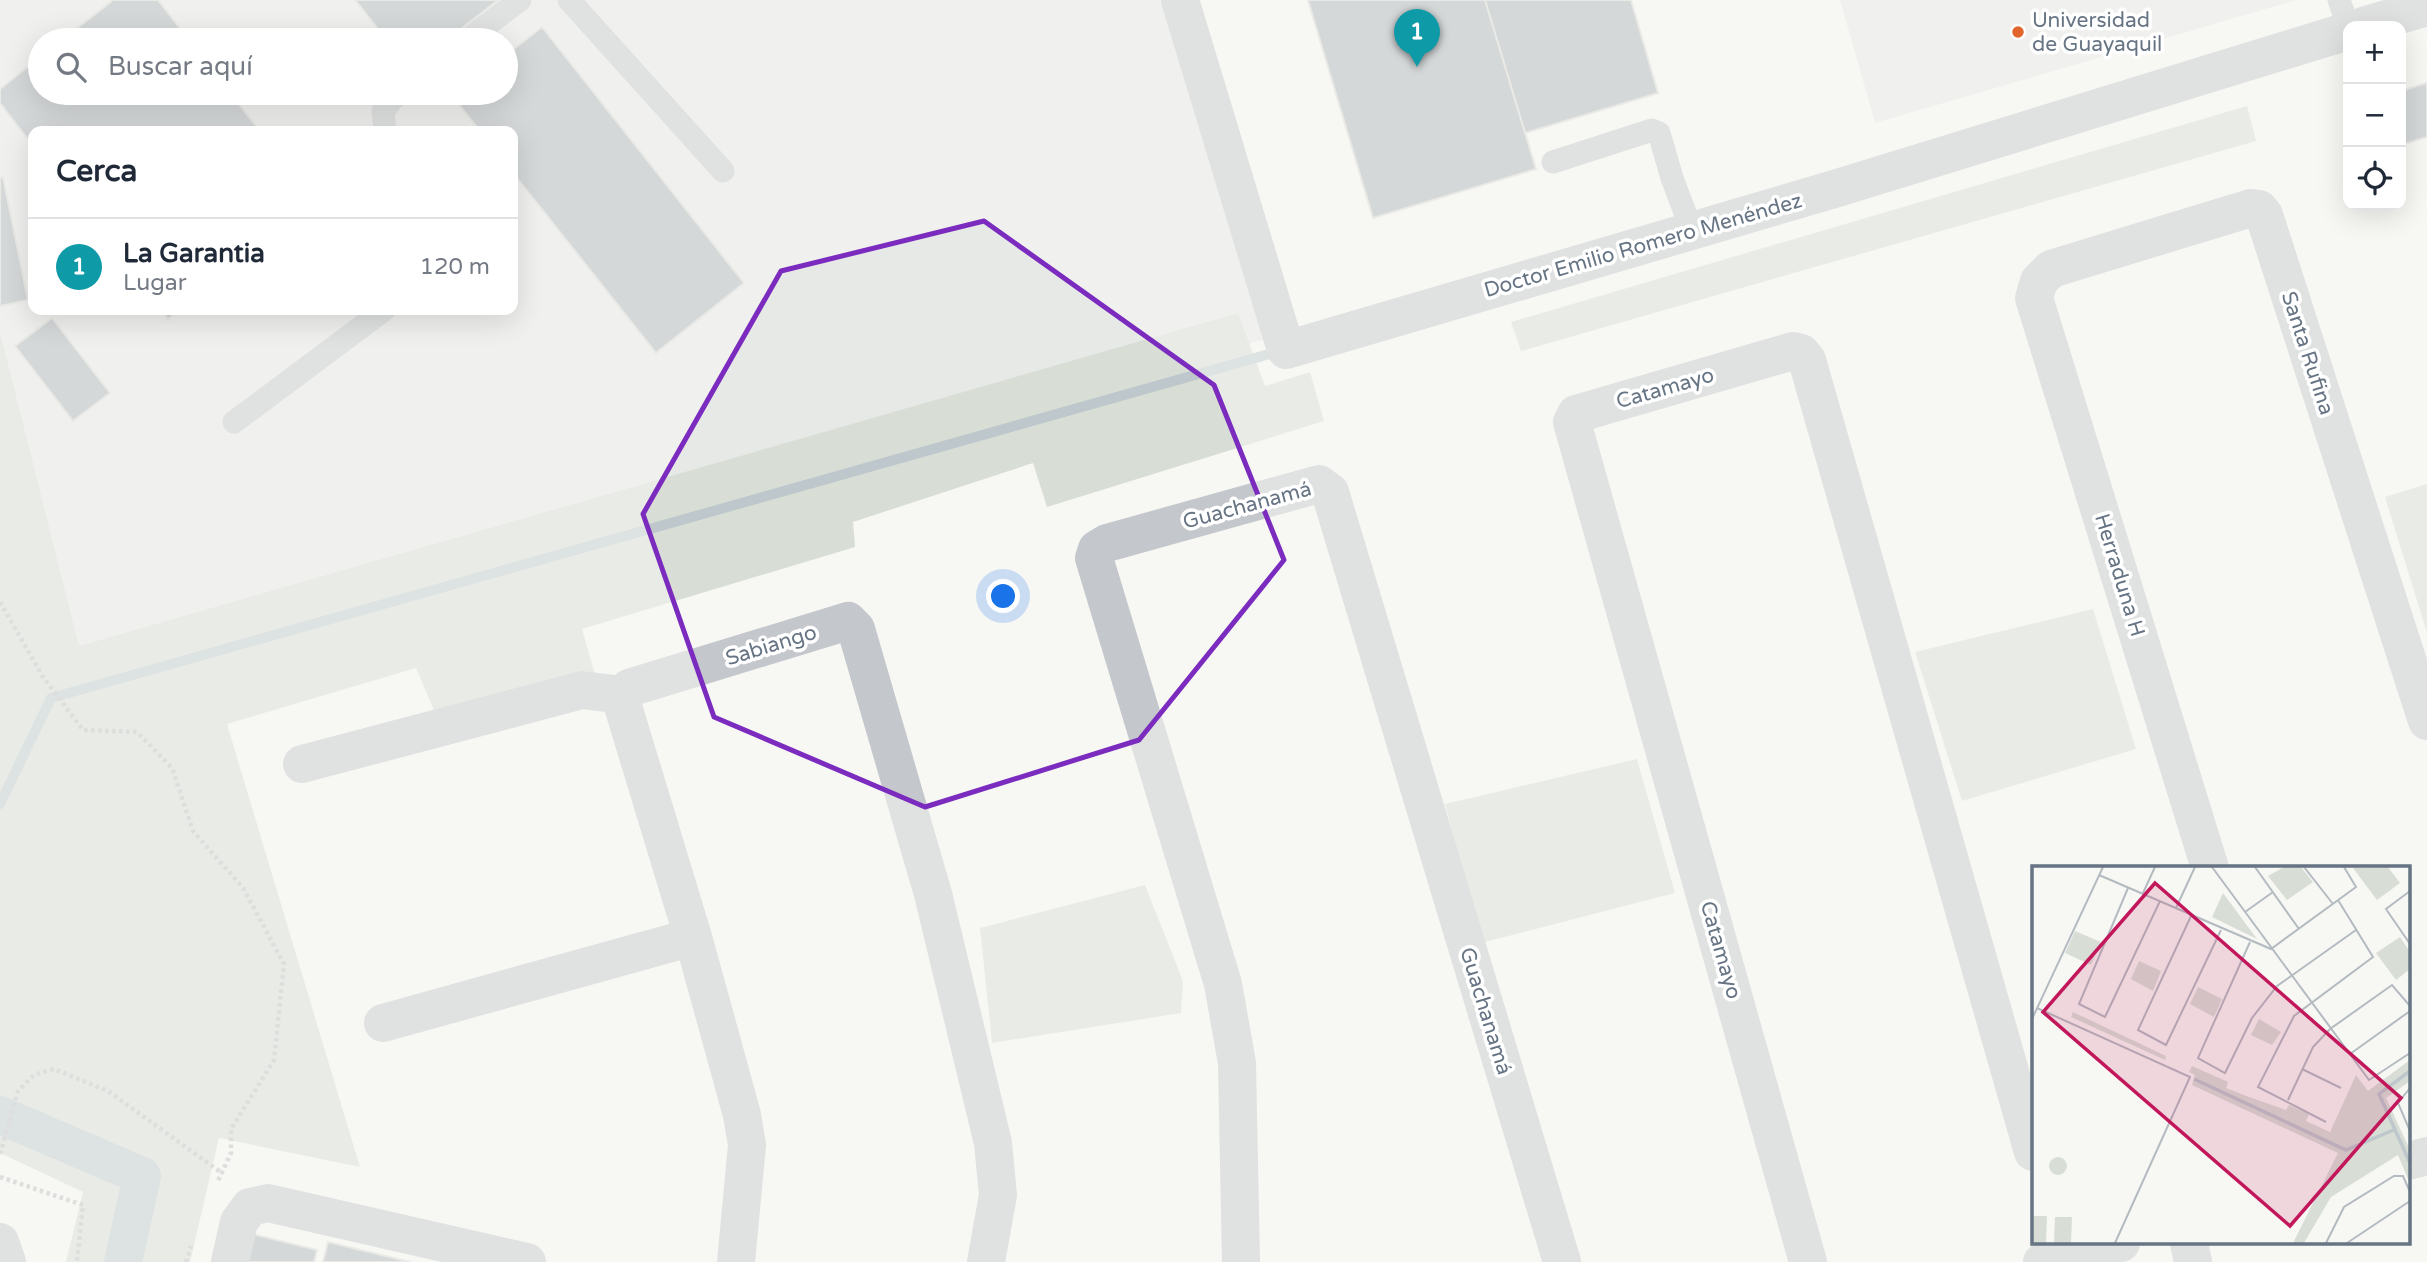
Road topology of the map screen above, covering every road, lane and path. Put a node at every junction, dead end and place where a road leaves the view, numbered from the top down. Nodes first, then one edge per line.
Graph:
1 (520, 0) edge
2 (569, 0) edge
3 (1180, 0) edge
4 (2339, 0) edge
5 (2427, 6) edge
6 (2346, 21) edge
7 (2379, 21) edge
8 (483, 28) edge
9 (2343, 31) edge
10 (387, 105) edge
11 (385, 126) edge
12 (1553, 162) dead end
13 (723, 171) dead end
14 (1692, 231) junction
15 (2039, 281) joint
16 (377, 315) edge
17 (234, 422) dead end
18 (0, 601) edge
19 (622, 695) junction
20 (2427, 721) edge
21 (302, 764) dead end
22 (2209, 866) edge
23 (694, 937) junction
24 (383, 1023) dead end
25 (2032, 1148) edge
26 (0, 1154) edge
27 (2427, 1156) edge
28 (2410, 1160) edge
29 (222, 1172) junction
30 (0, 1177) edge
31 (212, 1194) dead end
32 (259, 1205) junction
33 (193, 1238) dead end
34 (2114, 1244) edge
35 (2189, 1244) edge
36 (2055, 1253) edge
37 (507, 1260) edge
38 (77, 1262) edge
39 (186, 1262) edge
40 (230, 1262) edge
41 (736, 1262) edge
42 (986, 1262) edge
43 (1241, 1262) edge
44 (1562, 1262) edge
45 (1808, 1262) edge
46 (2193, 1262) edge

1 - 8 lane
2 - 13 lane
3 - 14 street, Doctor Emilio Romero Menéndez
4 - 6 lane
5 - 7 street
9 - 14 street, Doctor Emilio Romero Menéndez
10 - 11 lane
12 - 14 lane
15 - 20 street, Santa Rufina
15 - 22 street, Herraduna H
16 - 17 lane
18 - 29 path
19 - 21 street
19 - 23 street
19 - 42 street, Sabiango
23 - 24 street
23 - 41 street
25 - 45 street, Catamayo
26 - 29 path
27 - 28 street
29 - 31 path
29 - 32 path
30 - 38 path
32 - 37 street
32 - 40 street
33 - 39 path
34 - 36 street
35 - 46 street
43 - 44 street, Guachanamá

